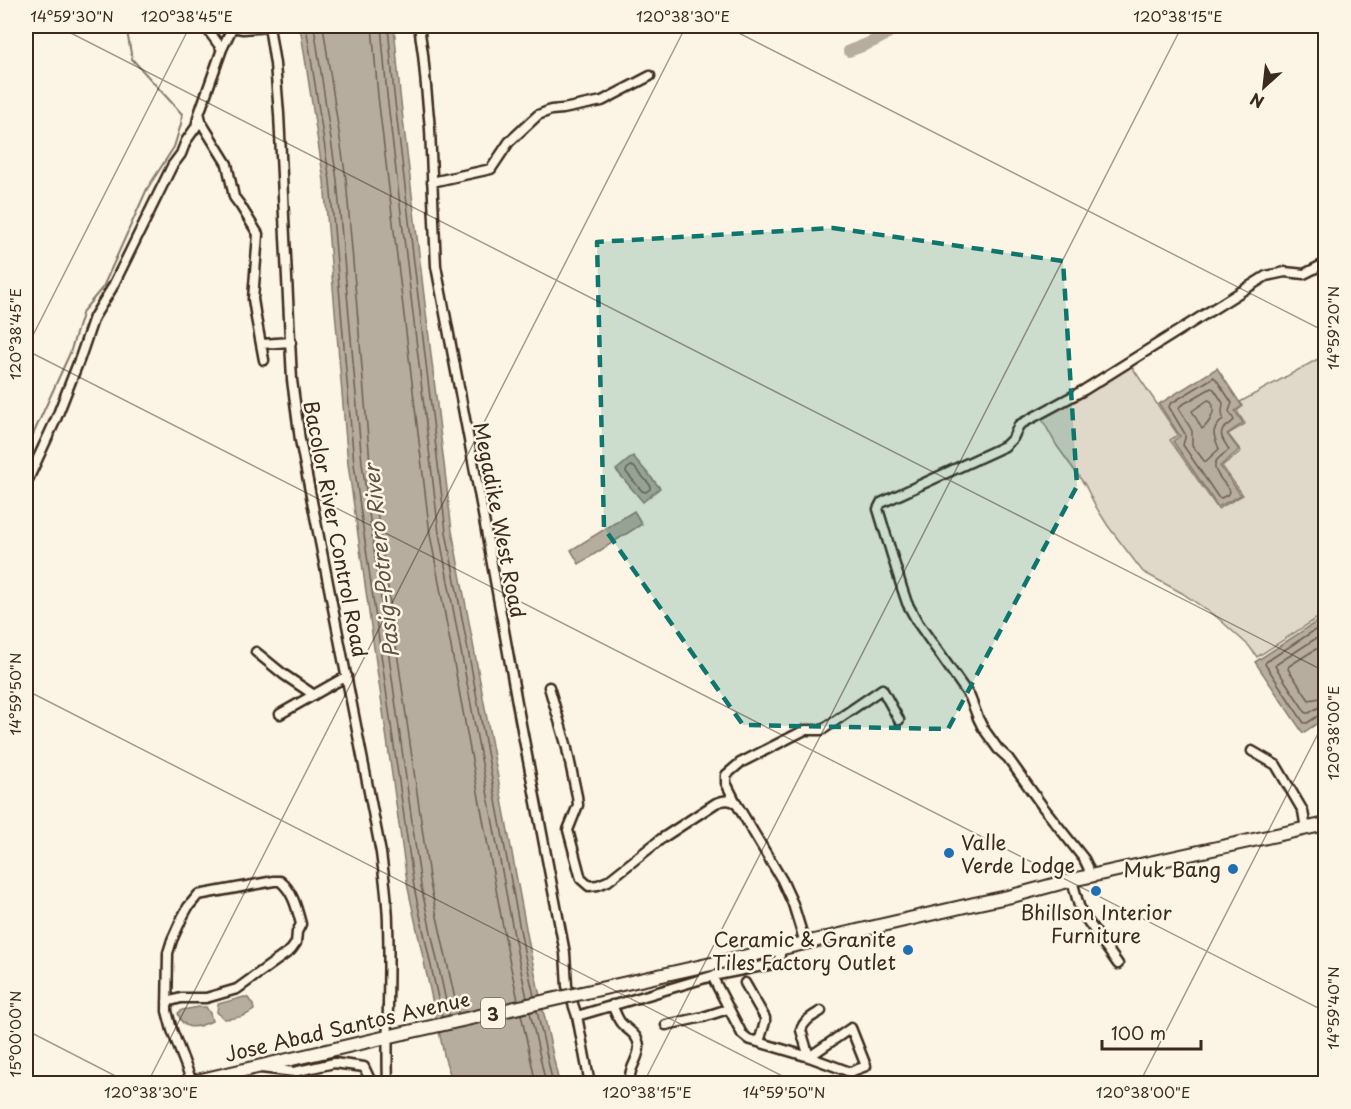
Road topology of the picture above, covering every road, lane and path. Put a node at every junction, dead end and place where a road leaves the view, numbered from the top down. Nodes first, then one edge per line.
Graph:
1 (205, 26) edge
2 (232, 26) edge
3 (269, 26) edge
4 (419, 26) edge
5 (222, 49) junction
6 (650, 76) dead end
7 (199, 114) junction
8 (432, 182) junction
9 (1326, 263) edge
10 (291, 342) junction
11 (262, 344) junction
12 (264, 360) dead end
13 (26, 484) edge
14 (256, 652) dead end
15 (347, 676) junction
16 (549, 687) dead end
17 (314, 695) junction
18 (280, 714) dead end
19 (899, 720) dead end
20 (1252, 751) dead end
21 (736, 803) junction
22 (1326, 824) edge
23 (1306, 829) junction
24 (1089, 876) junction
25 (1072, 880) junction
26 (805, 943) junction
27 (780, 949) junction
28 (1118, 964) dead end
29 (712, 976) junction
30 (745, 983) dead end
31 (168, 1002) junction
32 (612, 1005) junction
33 (729, 1009) junction
34 (821, 1011) dead end
35 (577, 1016) junction
36 (666, 1025) dead end
37 (387, 1036) junction
38 (759, 1042) junction
39 (809, 1057) junction
40 (254, 1067) junction
41 (188, 1082) edge
42 (372, 1083) edge
43 (388, 1083) edge
44 (590, 1083) edge
45 (631, 1083) edge

1 - 5 street
2 - 3 street
2 - 5 street
3 - 10 street, Bacolor River Control Road
4 - 8 street, Megadike West Road
5 - 7 street
6 - 8 street
7 - 11 street
7 - 13 street
8 - 35 street, Megadike West Road
9 - 24 street
10 - 11 street
10 - 15 street, Bacolor River Control Road
11 - 12 street
14 - 17 street
15 - 17 street
15 - 37 street, Bacolor River Control Road
16 - 21 street
17 - 18 street
19 - 21 street
20 - 23 street
21 - 26 street
22 - 23 highway, Jose Abad Santos Avenue / 3
23 - 24 highway, Jose Abad Santos Avenue / 3
24 - 25 highway, Jose Abad Santos Avenue / 3
25 - 26 highway, Jose Abad Santos Avenue / 3
25 - 28 street
26 - 27 highway, Jose Abad Santos Avenue / 3
27 - 29 street
27 - 37 highway, Jose Abad Santos Avenue / 3, bridge
29 - 32 street
29 - 33 street
30 - 38 street
31 - 31 street
31 - 41 street
32 - 35 street
32 - 45 street
33 - 36 street
33 - 38 street
34 - 39 street
35 - 44 street, Megadike West Road
37 - 40 highway, Jose Abad Santos Avenue / 3
37 - 43 street, Bacolor River Control Road
38 - 39 street
39 - 39 street
40 - 41 highway, Jose Abad Santos Avenue / 3
40 - 42 street

